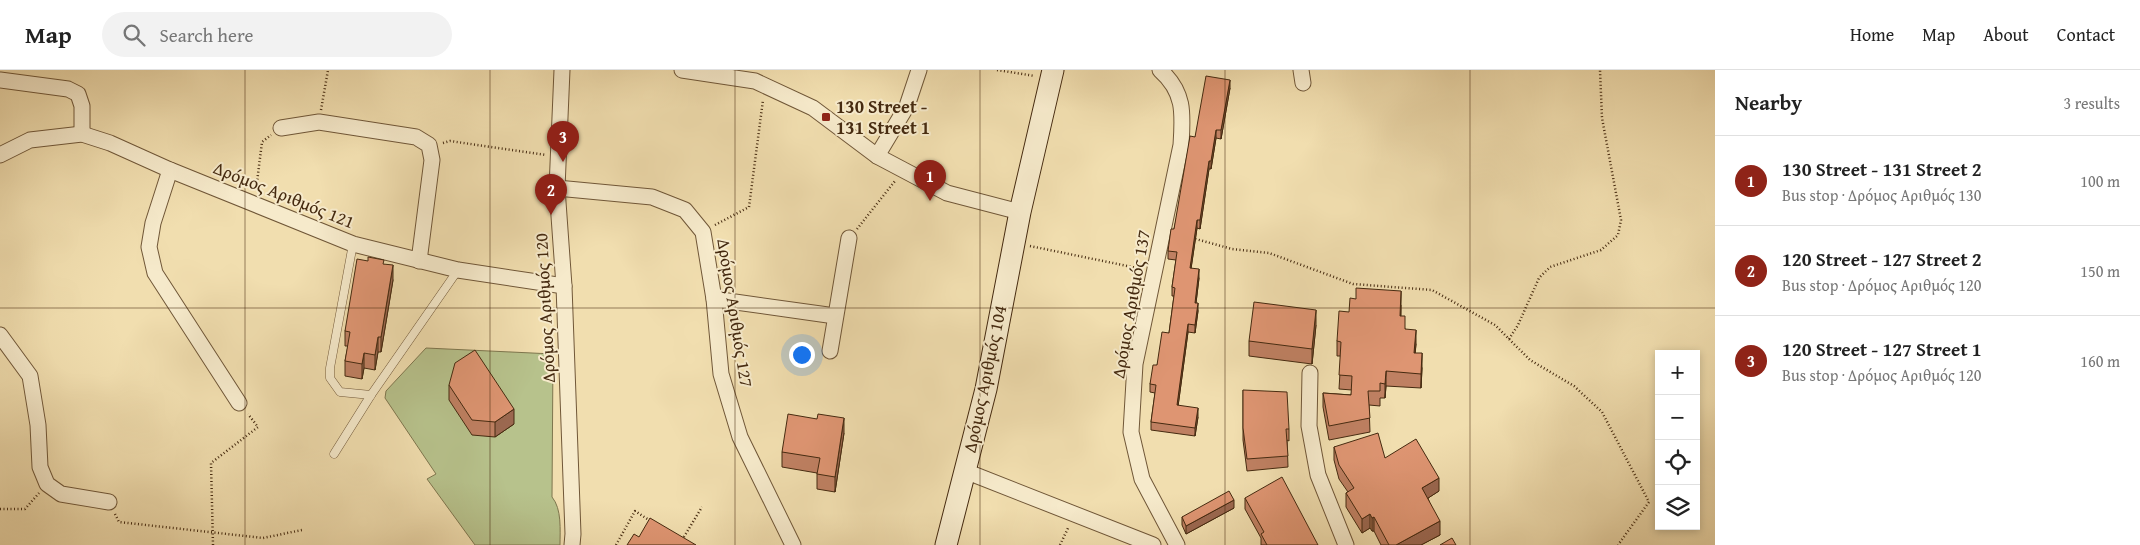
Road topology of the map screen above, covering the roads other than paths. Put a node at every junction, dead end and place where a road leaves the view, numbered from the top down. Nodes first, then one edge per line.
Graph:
1 (562, 70) edge
2 (682, 70) edge
3 (919, 70) edge
4 (1160, 70) edge
5 (1053, 74) edge
6 (0, 80) edge
7 (281, 128) road end
8 (82, 134) junction
9 (0, 155) edge
10 (877, 156) junction
11 (170, 170) junction
12 (557, 188) junction
13 (1020, 212) junction
14 (849, 238) road end
15 (353, 244) junction
16 (419, 261) junction
17 (458, 270) junction
18 (564, 286) junction
19 (714, 299) junction
20 (836, 316) junction
21 (0, 335) edge
22 (830, 351) dead end
23 (1310, 373) dead end
24 (371, 395) junction
25 (239, 403) road end
26 (334, 454) dead end
27 (965, 471) junction
28 (109, 502) road end
29 (572, 545) edge
30 (793, 545) edge
31 (946, 545) edge
32 (1153, 545) edge
33 (1177, 545) edge
34 (1346, 545) edge

1 - 12 street, Δρόμος Αριθμός 120
2 - 10 street
3 - 10 street
4 - 33 street, Δρόμος Αριθμός 137
5 - 13 street, Δρόμος Αριθμός 104
6 - 8 street
7 - 16 street
8 - 9 street, Δρόμος Αριθμός 121
8 - 11 street, Δρόμος Αριθμός 121
10 - 13 street
11 - 15 street, Δρόμος Αριθμός 121
11 - 25 street
12 - 18 street, Δρόμος Αριθμός 120
12 - 19 street, Δρόμος Αριθμός 127
13 - 27 street, Δρόμος Αριθμός 104
14 - 20 street
15 - 16 street, Δρόμος Αριθμός 121
15 - 24 lane
16 - 17 street, Δρόμος Αριθμός 121
17 - 18 street, Δρόμος Αριθμός 121
17 - 24 lane
18 - 29 street, Δρόμος Αριθμός 120
19 - 20 street
19 - 30 street, Δρόμος Αριθμός 127
20 - 22 street
21 - 28 street
23 - 34 street
24 - 26 lane
27 - 31 street, Δρόμος Αριθμός 104
27 - 32 street

